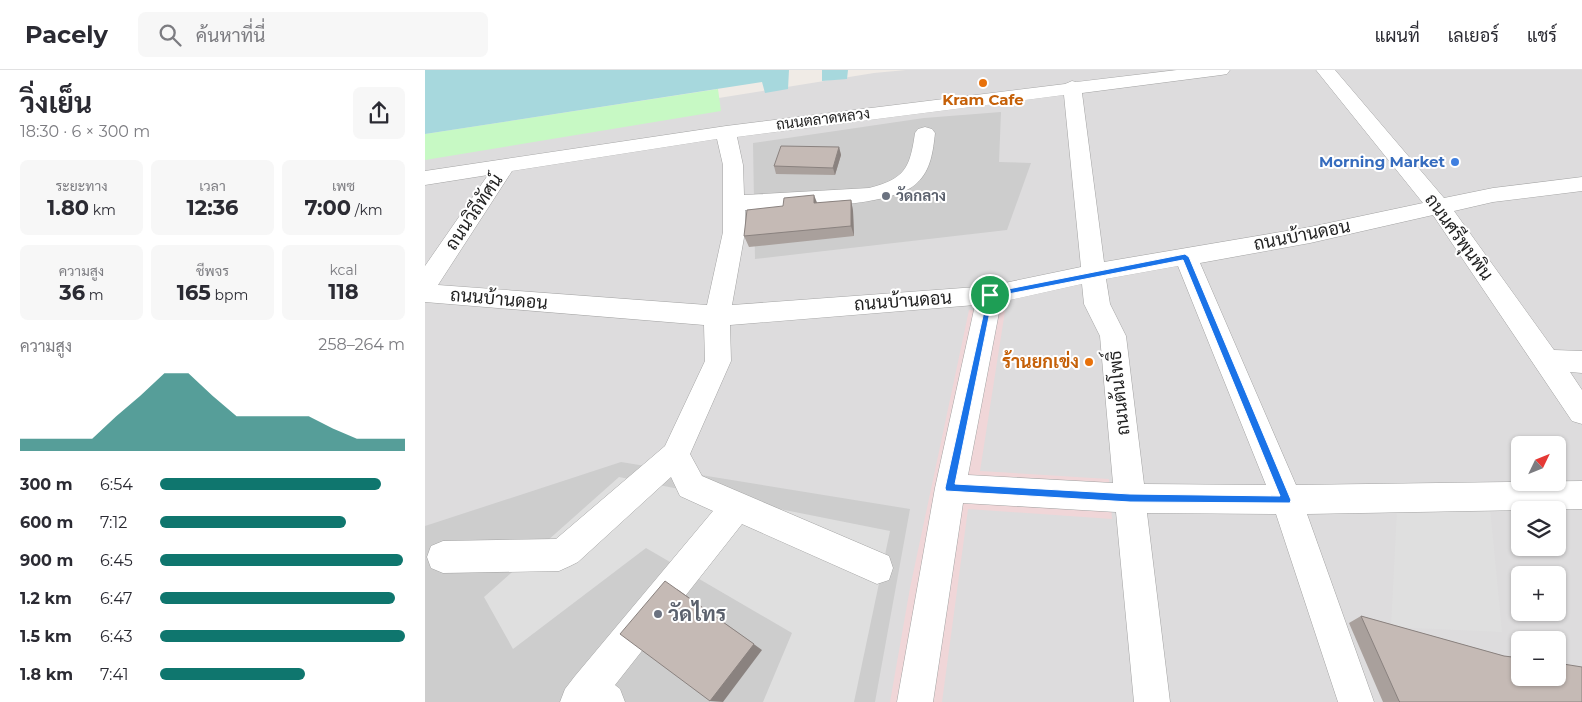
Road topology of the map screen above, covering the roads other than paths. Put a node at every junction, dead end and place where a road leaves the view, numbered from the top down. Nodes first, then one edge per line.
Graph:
1 (1221, 70) edge
2 (1325, 70) edge
3 (1072, 87) junction
4 (726, 132) junction
5 (925, 134) dead end
6 (506, 165) junction
7 (425, 178) edge
8 (1582, 184) edge
9 (733, 203) junction
10 (1439, 207) junction
11 (1185, 257) junction
12 (1093, 273) junction
13 (425, 285) edge
14 (425, 293) edge
15 (990, 295) junction
16 (717, 316) junction
17 (1547, 361) junction
18 (1582, 362) edge
19 (1582, 412) edge
20 (675, 455) junction
21 (950, 488) junction
22 (1582, 495) edge
23 (1130, 498) junction
24 (1287, 500) junction
25 (737, 506) junction
26 (443, 557) dead end
27 (877, 568) dead end
28 (591, 698) edge
29 (915, 702) edge
30 (1152, 702) edge
31 (1356, 702) edge

1 - 3 street, ถนนตลาดหลวง
2 - 10 street, ถนนศรีพุนพิน
3 - 4 street, ถนนตลาดหลวง
3 - 12 street, ถนนต้นโพธิ์
4 - 6 street, ถนนตลาดหลวง
4 - 9 street
5 - 9 street
6 - 7 street, ถนนตลาดหลวง
6 - 13 street, ถนนวิถีทัศน์
8 - 10 street, ถนนบ้านดอน
9 - 16 street
10 - 11 street, ถนนบ้านดอน
10 - 17 street, ถนนศรีพุนพิน
11 - 12 street, ถนนบ้านดอน
11 - 24 street
12 - 15 street, ถนนบ้านดอน
12 - 23 street, ถนนต้นโพธิ์
14 - 16 street, ถนนบ้านดอน
15 - 16 street, ถนนบ้านดอน
15 - 21 street
16 - 20 street
17 - 18 street
17 - 19 street, ถนนศรีพุนพิน
20 - 25 street
20 - 26 street
21 - 23 street
21 - 29 street
22 - 24 street
23 - 24 street
23 - 30 street, ถนนต้นโพธิ์
24 - 31 street
25 - 27 street
25 - 28 street

